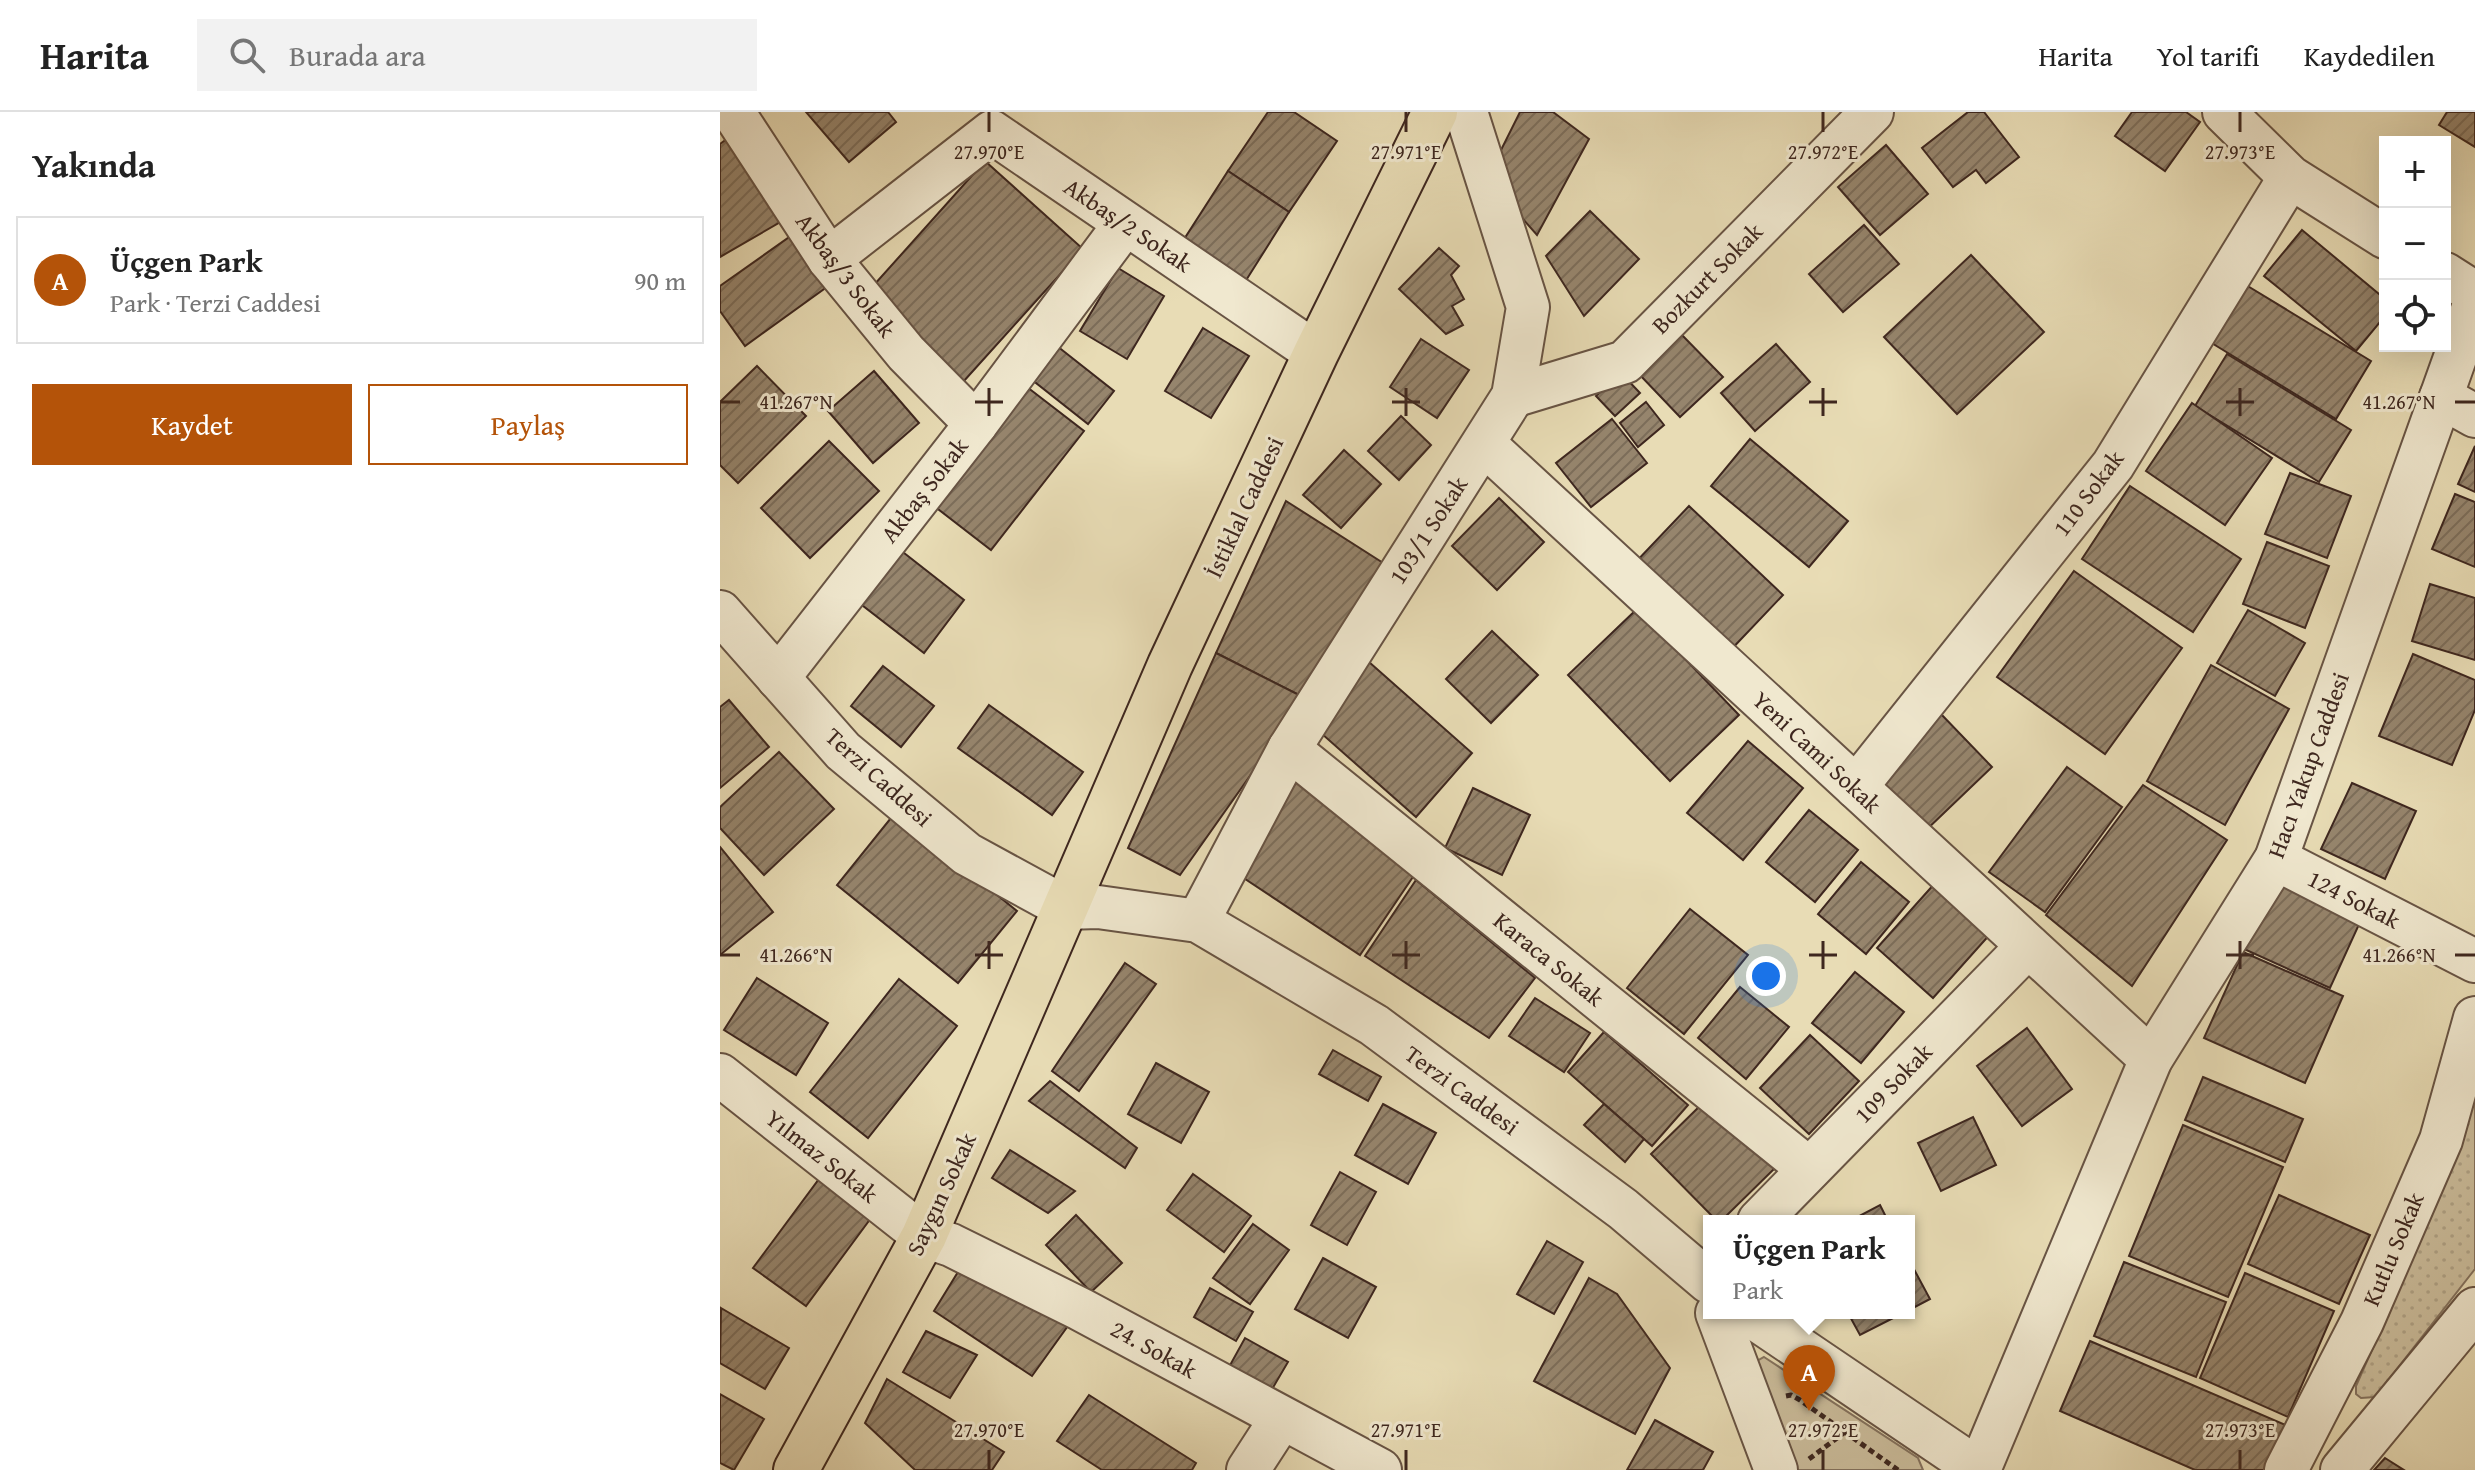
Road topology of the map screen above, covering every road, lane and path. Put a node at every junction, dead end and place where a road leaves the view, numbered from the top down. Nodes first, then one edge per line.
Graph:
1 (733, 112) edge
2 (1435, 112) edge
3 (1466, 112) edge
4 (1872, 112) edge
5 (2224, 112) edge
6 (720, 121) edge
7 (2290, 177) junction
8 (1125, 224) junction
9 (2379, 233) edge
10 (829, 259) junction
11 (2451, 278) edge
12 (2475, 293) edge
13 (2475, 302) edge
14 (1316, 353) junction
15 (1513, 396) junction
16 (2458, 406) edge
17 (976, 424) junction
18 (1484, 444) junction
19 (720, 612) edge
20 (778, 678) junction
21 (1289, 749) junction
22 (1856, 787) junction
23 (2276, 859) junction
24 (1066, 908) junction
25 (1198, 921) junction
26 (2028, 946) junction
27 (2475, 961) edge
28 (2475, 1018) edge
29 (2151, 1059) junction
30 (720, 1075) edge
31 (1809, 1169) junction
32 (1765, 1215) edge
33 (924, 1236) junction
34 (1703, 1282) edge
35 (2475, 1309) edge
36 (1724, 1319) edge
37 (1756, 1319) edge
38 (1784, 1402) dead end
39 (1281, 1419) junction
40 (1845, 1432) junction
41 (1792, 1465) edge
42 (796, 1470) edge
43 (1248, 1470) edge
44 (1380, 1470) edge
45 (1898, 1470) edge
46 (1979, 1470) edge
47 (2286, 1470) edge
48 (2342, 1470) edge

1 - 6 street
1 - 10 street, Akbaş/3 Sokak
2 - 14 main road, İstiklal Caddesi
3 - 15 street, 103/1 Sokak
4 - 15 street, Bozkurt Sokak
5 - 7 street
7 - 9 street
7 - 22 street, 110 Sokak
8 - 10 street, Akbaş/2 Sokak
8 - 14 street, Akbaş/2 Sokak
8 - 17 street, Akbaş Sokak
10 - 17 street, Akbaş/3 Sokak
11 - 12 street
13 - 16 street, Hacı Yakup Caddesi
14 - 24 main road, İstiklal Caddesi
15 - 18 street, 103/1 Sokak
16 - 23 street, Hacı Yakup Caddesi
17 - 20 street, Akbaş Sokak
18 - 21 street, 103/1 Sokak
18 - 22 street, Yeni Cami Sokak
19 - 20 street, Terzi Caddesi
20 - 24 street, Terzi Caddesi
21 - 25 street, 103/1 Sokak
21 - 31 street, Karaca Sokak
22 - 26 street, Yeni Cami Sokak
23 - 27 street, 124 Sokak
23 - 29 street, Hacı Yakup Caddesi
24 - 25 street
24 - 33 main road, Saygın Sokak
25 - 34 street, Terzi Caddesi
26 - 29 street, Yeni Cami Sokak
26 - 31 street, 109 Sokak
28 - 47 street, Kutlu Sokak
29 - 46 street, Hacı Yakup Caddesi
30 - 33 street, Yılmaz Sokak
31 - 32 street, 109 Sokak
33 - 39 street, 24. Sokak
33 - 42 main road, Saygın Sokak
35 - 48 street
36 - 41 street
37 - 46 street
38 - 40 path
39 - 43 street
39 - 44 street, 24. Sokak
40 - 41 path
40 - 45 path

